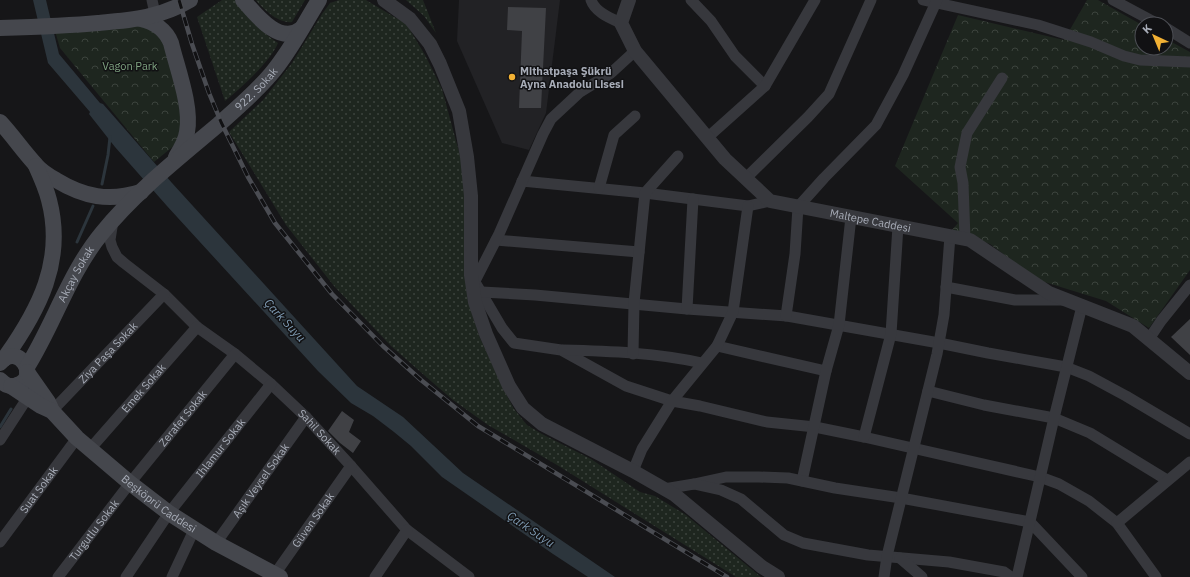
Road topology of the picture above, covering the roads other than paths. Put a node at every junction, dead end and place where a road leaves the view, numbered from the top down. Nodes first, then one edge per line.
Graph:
1 (181, 0) edge
2 (190, 0) edge
3 (242, 0) edge
4 (377, 0) edge
5 (384, 0) edge
6 (591, 0) edge
7 (629, 0) edge
8 (690, 0) edge
9 (815, 0) edge
10 (871, 0) edge
11 (923, 0) edge
12 (1113, 0) edge
13 (936, 1) edge
14 (319, 3) edge
15 (154, 5) edge
16 (398, 10) junction
17 (1143, 16) edge
18 (141, 19) junction
19 (0, 21) edge
20 (65, 21) junction
21 (19, 23) junction
22 (621, 24) junction
23 (0, 28) edge
24 (301, 29) junction
25 (1174, 33) edge
26 (1190, 43) edge
27 (635, 51) junction
28 (1190, 62) edge
29 (1002, 78) dead end
30 (765, 86) junction
31 (635, 116) dead end
32 (0, 122) edge
33 (708, 138) junction
34 (678, 156) dead end
35 (171, 165) junction
36 (36, 166) junction
37 (746, 178) junction
38 (522, 181) junction
39 (599, 188) junction
40 (141, 192) junction
41 (645, 193) junction
42 (693, 199) junction
43 (770, 201) junction
44 (748, 206) junction
45 (798, 207) junction
46 (850, 217) junction
47 (114, 219) junction
48 (898, 226) junction
49 (950, 236) junction
50 (965, 239) junction
51 (496, 240) junction
52 (639, 252) junction
53 (473, 278) junction
54 (1190, 285) edge
55 (946, 287) junction
56 (482, 292) junction
57 (164, 294) junction
58 (1067, 300) junction
59 (634, 303) junction
60 (1082, 306) junction
61 (688, 309) junction
62 (733, 312) junction
63 (786, 316) junction
64 (839, 325) junction
65 (197, 327) junction
66 (891, 334) junction
67 (1149, 339) junction
68 (939, 343) junction
69 (717, 346) junction
70 (561, 350) junction
71 (235, 354) junction
72 (632, 354) junction
73 (2, 361) edge
74 (702, 363) junction
75 (1066, 368) junction
76 (27, 370) junction
77 (826, 371) junction
78 (1190, 373) edge
79 (4, 384) edge
80 (272, 384) junction
81 (928, 392) junction
82 (28, 397) junction
83 (672, 401) junction
84 (52, 411) junction
85 (306, 417) junction
86 (1054, 418) junction
87 (815, 427) junction
88 (1190, 434) edge
89 (864, 437) junction
90 (77, 438) junction
91 (0, 440) edge
92 (90, 449) junction
93 (913, 449) junction
94 (1190, 462) edge
95 (351, 466) junction
96 (633, 471) junction
97 (1040, 477) junction
98 (1168, 480) junction
99 (802, 481) junction
100 (130, 483) junction
101 (694, 484) junction
102 (664, 489) junction
103 (901, 498) junction
104 (169, 513) junction
105 (1030, 522) junction
106 (1117, 523) junction
107 (194, 530) junction
108 (407, 530) junction
109 (0, 542) edge
110 (216, 543) junction
111 (887, 556) junction
112 (900, 558) junction
113 (278, 576) edge
114 (58, 577) edge
115 (126, 577) edge
116 (172, 577) edge
117 (375, 577) edge
118 (469, 577) edge
119 (778, 577) edge
120 (884, 577) edge
121 (922, 577) edge
122 (1011, 577) edge
123 (1017, 577) edge
124 (1082, 577) edge
125 (1156, 577) edge

1 - 15 main road
2 - 18 main road
3 - 24 main road
4 - 16 street
5 - 16 street
6 - 22 street
7 - 22 street
8 - 30 street
9 - 30 street
10 - 37 street
11 - 13 street
12 - 17 street
13 - 28 street
13 - 45 street
14 - 24 main road, 922. Sokak
15 - 20 main road
16 - 53 street
18 - 20 main road
18 - 35 main road, 922. Sokak
19 - 21 main road
20 - 21 main road
21 - 23 main road
22 - 27 street
24 - 35 main road, 922. Sokak
25 - 26 street
27 - 33 street
27 - 38 street
29 - 50 street
30 - 33 street
31 - 39 street
32 - 36 main road, 922. Sokak
33 - 37 street
34 - 41 street
35 - 40 main road, 922. Sokak
36 - 40 main road, 922. Sokak
36 - 73 main road, Akçay Sokak
37 - 43 street
38 - 39 street
38 - 51 street
39 - 41 street
40 - 47 main road, Akçay Sokak
41 - 42 street
41 - 52 street
42 - 44 street
42 - 61 street
43 - 44 street
43 - 45 street, Maltepe Caddesi
44 - 62 street
45 - 46 street, Maltepe Caddesi
45 - 63 street
46 - 48 street, Maltepe Caddesi
46 - 64 street
47 - 57 street, Sahil Sokak
47 - 76 main road, Akçay Sokak
48 - 49 street, Maltepe Caddesi
48 - 66 street
49 - 50 street, Maltepe Caddesi
49 - 55 street
50 - 58 street, Maltepe Caddesi
51 - 52 street
51 - 53 street
52 - 59 street
53 - 56 street
53 - 96 street
54 - 67 street
55 - 58 street
55 - 68 street
56 - 59 street
56 - 70 street
57 - 65 street, Sahil Sokak
57 - 84 street, Ziya Paşa Sokak
58 - 60 street, Maltepe Caddesi
59 - 61 street
59 - 72 street
60 - 67 street, Maltepe Caddesi
60 - 75 street
61 - 62 street
62 - 63 street
62 - 69 street
63 - 64 street
64 - 66 street
64 - 77 street
65 - 71 street, Sahil Sokak
65 - 92 street, Emek Sokak
66 - 68 street
66 - 89 street
67 - 78 street, Maltepe Caddesi
68 - 75 street
68 - 81 street
69 - 74 street
69 - 77 street
70 - 72 street
70 - 83 street
71 - 80 street, Sahil Sokak
71 - 100 street, Zerafet Sokak
72 - 74 street
73 - 76 main road
74 - 83 street
75 - 86 street
75 - 88 street
76 - 79 main road, Akçay Sokak
76 - 84 main road
77 - 87 street
79 - 82 main road
80 - 85 street, Sahil Sokak
80 - 104 street, Ihlamur Sokak
81 - 86 street
81 - 93 street
82 - 84 main road
82 - 91 street
83 - 87 street
83 - 96 street
84 - 90 main road, Beşköprü Caddesi
85 - 95 street, Sahil Sokak
85 - 110 street, Aşık Veysel Sokak
86 - 97 street
86 - 98 street
87 - 89 street
87 - 99 street
89 - 93 street
90 - 92 main road, Beşköprü Caddesi
90 - 109 street, Suat Sokak
92 - 100 main road, Beşköprü Caddesi
93 - 97 street
93 - 103 street
94 - 98 street
95 - 108 street, Sahil Sokak
95 - 113 street, Güven Sokak
96 - 102 street
97 - 105 street
97 - 106 street
98 - 106 street
99 - 101 street
99 - 103 street
100 - 104 main road, Beşköprü Caddesi
100 - 114 street, Turgutlu Sokak
101 - 102 street
101 - 111 street
102 - 119 street
103 - 105 street
103 - 111 street
104 - 107 main road, Beşköprü Caddesi
104 - 115 street, Ihlamur Sokak
105 - 123 street
105 - 124 street
106 - 125 street
107 - 110 main road, Beşköprü Caddesi
107 - 116 street
108 - 117 street
108 - 118 street, Sahil Sokak
110 - 113 main road, Beşköprü Caddesi
111 - 112 street
111 - 120 street
112 - 121 street
112 - 122 street

